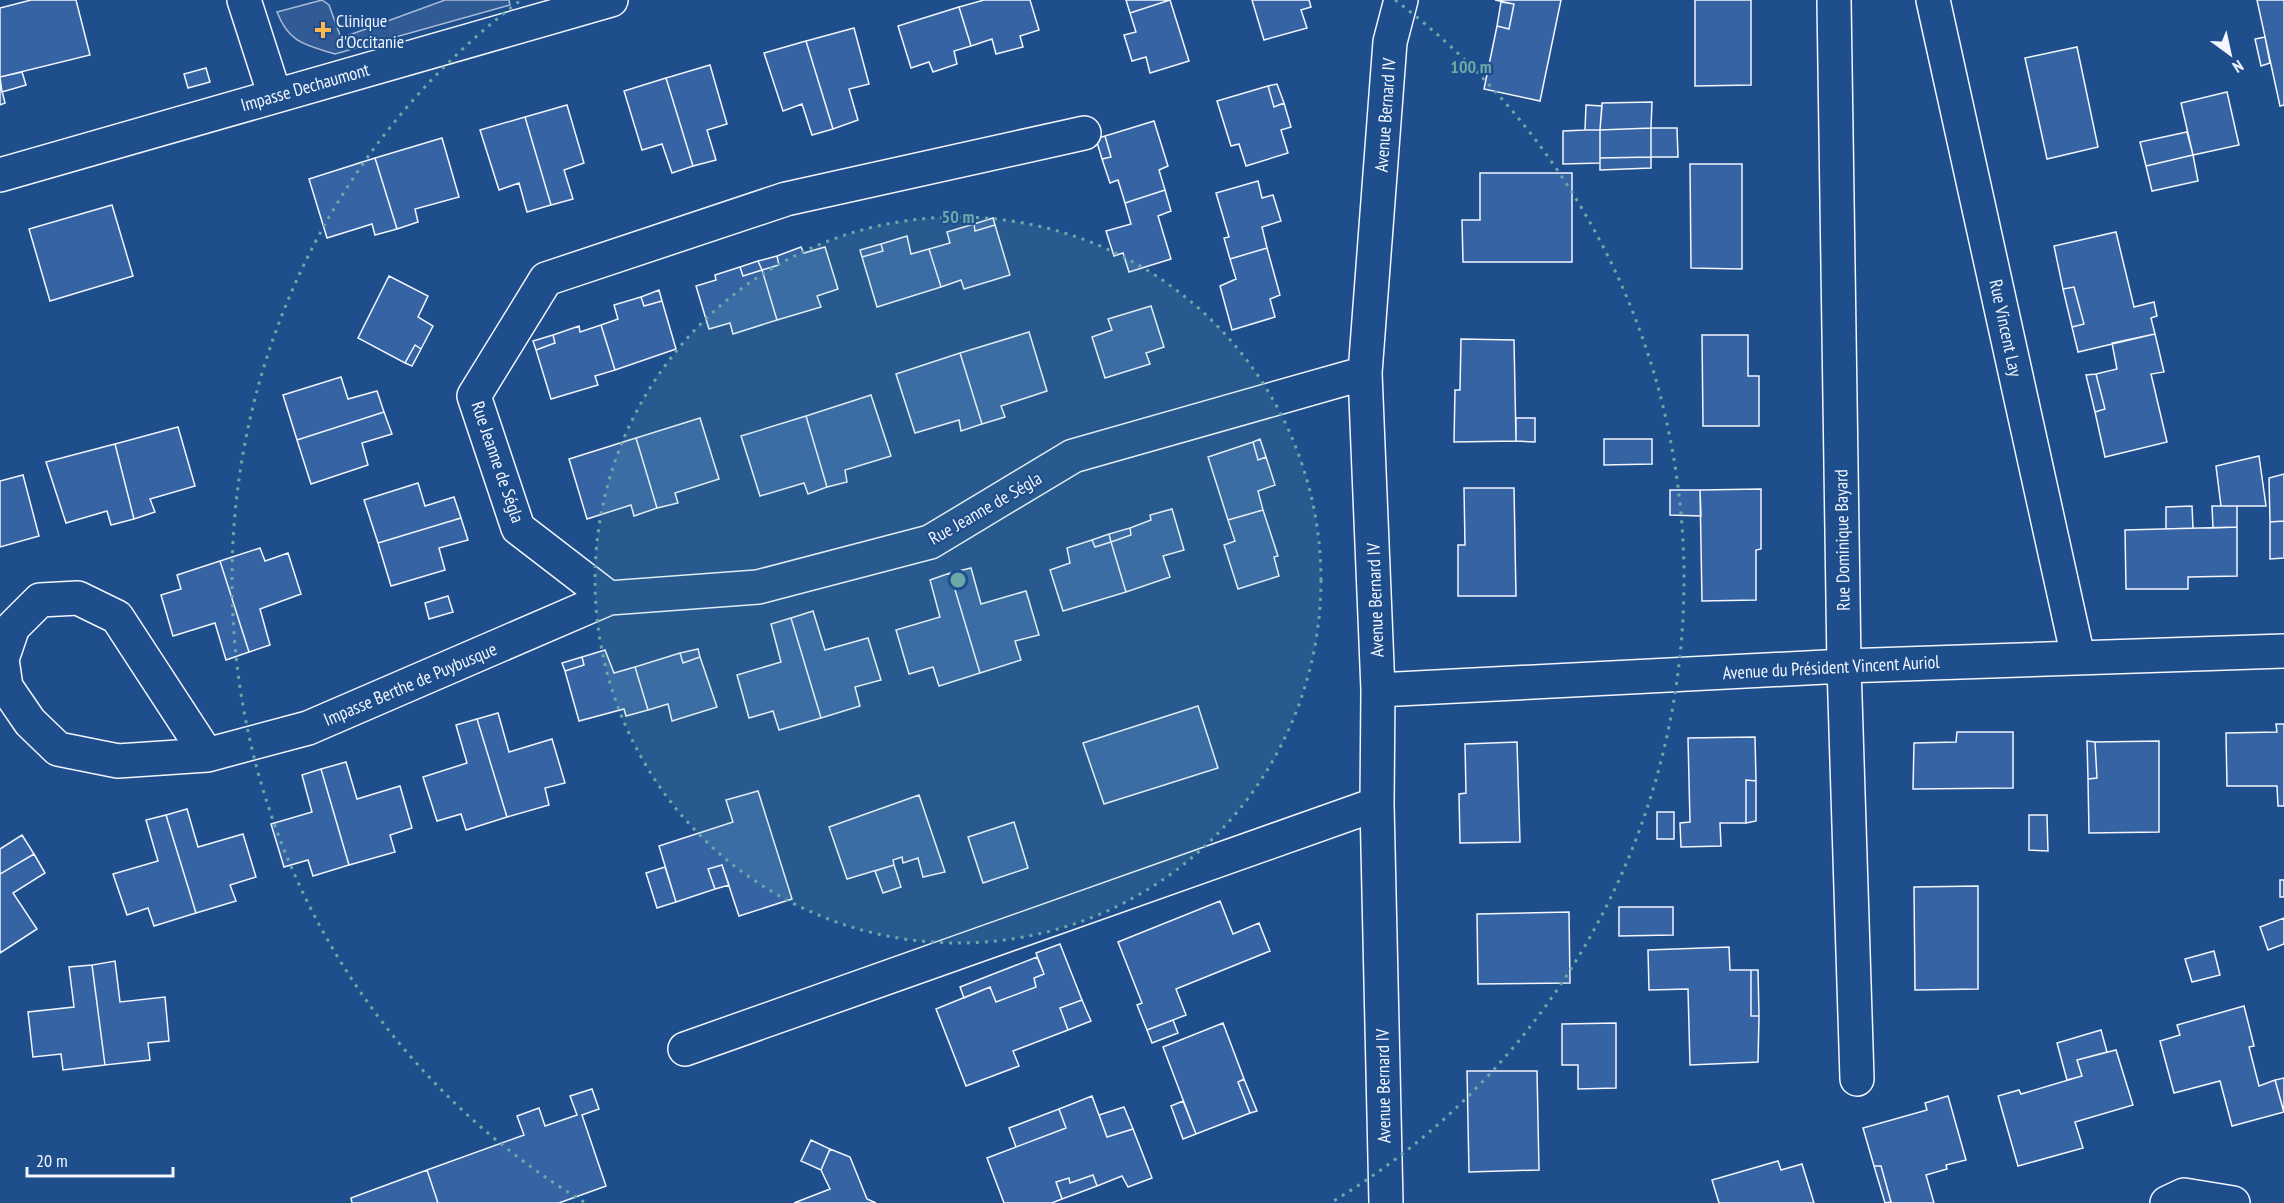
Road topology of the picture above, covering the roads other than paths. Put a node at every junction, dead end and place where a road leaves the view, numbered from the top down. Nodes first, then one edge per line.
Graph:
1 (244, 0) edge
2 (611, 0) edge
3 (1401, 0) edge
4 (1834, 0) edge
5 (1934, 0) edge
6 (275, 96) junction
7 (1084, 133) dead end
8 (0, 176) edge
9 (1365, 373) junction
10 (609, 598) junction
11 (2284, 651) edge
12 (2078, 657) junction
13 (1845, 666) junction
14 (1378, 690) junction
15 (207, 755) junction
16 (1377, 804) junction
17 (685, 1049) dead end
18 (1857, 1079) dead end
19 (1381, 1201) edge
20 (2167, 1203) edge
21 (2233, 1203) edge

1 - 6 street
2 - 6 street, Impasse Dechaumont
3 - 9 street, Avenue Bernard IV
4 - 13 street, Rue Dominique Bayard
5 - 12 street, Rue Vincent Lay
6 - 8 street, Impasse Dechaumont
7 - 10 street, Rue Jeanne de Ségla
9 - 10 street, Rue Jeanne de Ségla
9 - 14 street, Avenue Bernard IV
10 - 15 street, Impasse Berthe de Puybusque
11 - 12 street, Avenue du Président Vincent Auriol
12 - 13 street, Avenue du Président Vincent Auriol
13 - 14 street, Avenue du Président Vincent Auriol
13 - 18 street, Rue Dominique Bayard
14 - 16 street, Avenue Bernard IV
15 - 15 street, Impasse Berthe de Puybusque
16 - 17 street
16 - 19 street, Avenue Bernard IV
20 - 21 street

